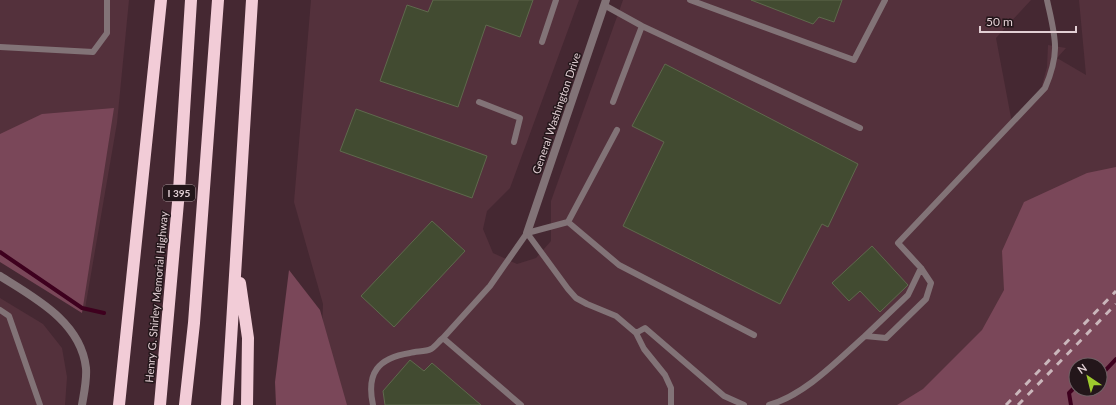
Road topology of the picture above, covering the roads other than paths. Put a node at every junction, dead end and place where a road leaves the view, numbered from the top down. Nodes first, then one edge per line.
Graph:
1 (107, 0) edge
2 (161, 0) edge
3 (191, 0) edge
4 (218, 0) edge
5 (252, 0) edge
6 (556, 0) edge
7 (690, 0) edge
8 (886, 0) edge
9 (1047, 0) edge
10 (605, 2) edge
11 (642, 26) junction
12 (542, 42) dead end
13 (0, 47) edge
14 (479, 102) dead end
15 (613, 102) dead end
16 (860, 128) dead end
17 (617, 130) dead end
18 (514, 142) dead end
19 (568, 222) junction
20 (527, 234) junction
21 (236, 262) junction
22 (921, 268) junction
23 (0, 276) edge
24 (0, 310) edge
25 (636, 333) junction
26 (754, 336) dead end
27 (865, 336) junction
28 (443, 338) junction
29 (40, 405) edge
30 (82, 405) edge
31 (119, 405) edge
32 (160, 405) edge
33 (186, 405) edge
34 (227, 405) edge
35 (247, 405) edge
36 (373, 405) edge
37 (521, 405) edge
38 (671, 405) edge
39 (744, 405) edge
40 (769, 405) edge

1 - 13 lane
2 - 31 highway
3 - 32 highway, Henry G. Shirley Memorial Highway / I 395
4 - 33 highway
5 - 21 highway
6 - 12 lane
7 - 8 lane
9 - 22 lane
10 - 11 lane
10 - 20 street, General Washington Drive
11 - 15 lane
11 - 16 lane
14 - 18 lane
17 - 19 lane
19 - 20 lane
19 - 26 lane
20 - 25 lane
20 - 28 lane
21 - 34 highway
21 - 35 highway
22 - 27 lane
22 - 27 lane
23 - 30 street
24 - 29 lane
25 - 38 lane
25 - 39 lane
27 - 40 lane
28 - 36 lane
28 - 37 lane

